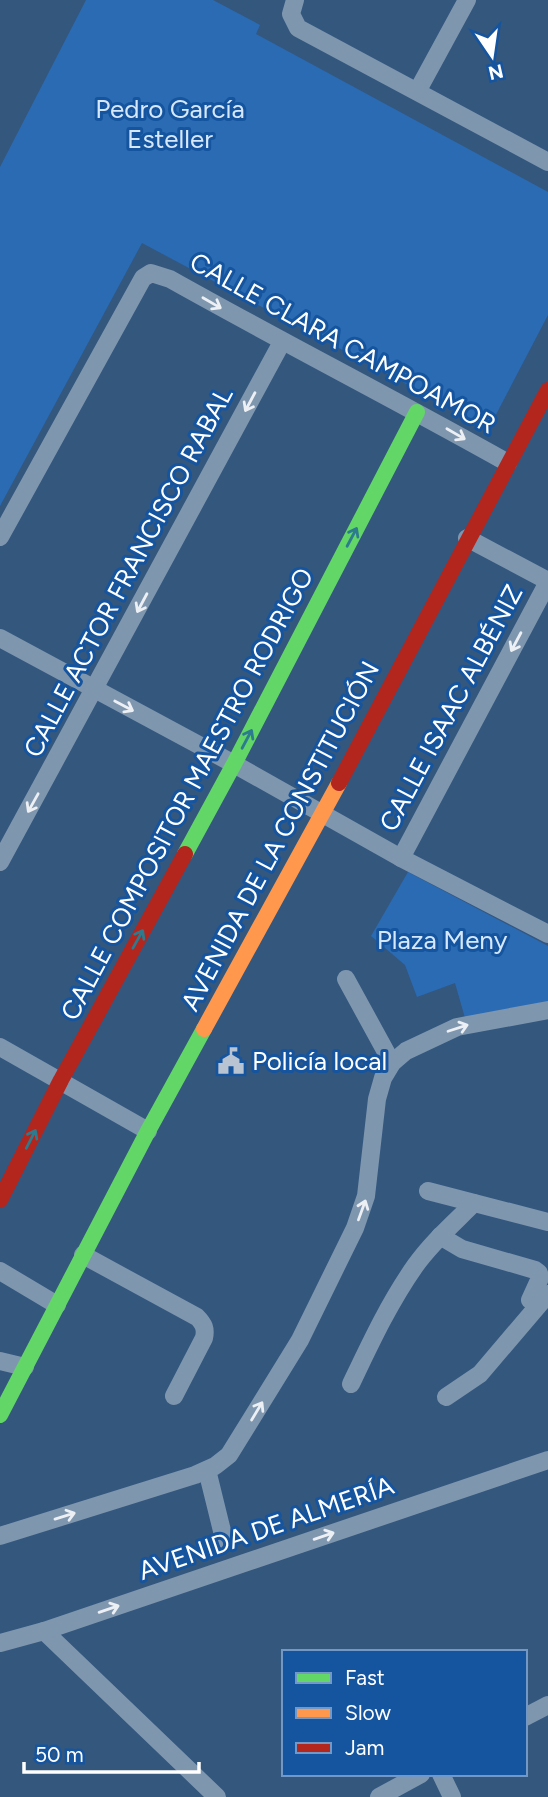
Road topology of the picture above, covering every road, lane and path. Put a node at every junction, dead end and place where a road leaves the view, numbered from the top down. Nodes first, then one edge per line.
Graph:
1 (295, 0) edge
2 (467, 0) edge
3 (418, 90) junction
4 (548, 162) edge
5 (282, 342) junction
6 (548, 390) edge
7 (417, 412) junction
8 (508, 463) junction
9 (0, 537) edge
10 (467, 538) junction
11 (548, 582) edge
12 (0, 638) edge
13 (95, 690) junction
14 (234, 764) junction
15 (322, 814) junction
16 (401, 858) junction
17 (0, 862) edge
18 (548, 934) edge
19 (346, 979) dead end
20 (548, 1010) edge
21 (0, 1047) edge
22 (392, 1063) junction
23 (61, 1080) junction
24 (148, 1131) junction
25 (428, 1191) dead end
26 (0, 1200) edge
27 (474, 1203) junction
28 (548, 1222) edge
29 (440, 1236) junction
30 (83, 1255) junction
31 (0, 1271) edge
32 (543, 1298) edge
33 (57, 1305) junction
34 (0, 1361) edge
35 (25, 1367) junction
36 (351, 1384) dead end
37 (174, 1396) dead end
38 (446, 1397) dead end
39 (0, 1415) edge
40 (548, 1460) edge
41 (206, 1470) junction
42 (0, 1536) edge
43 (224, 1539) dead end
44 (44, 1631) junction
45 (0, 1643) edge
46 (548, 1705) edge
47 (527, 1716) edge
48 (417, 1776) edge
49 (442, 1776) edge
50 (217, 1797) edge
51 (379, 1797) edge
52 (452, 1797) edge

1 - 3 street
2 - 3 street
3 - 4 street
5 - 7 street, CALLE CLARA CAMPOAMOR
9 -> 5 street, CALLE CLARA CAMPOAMOR
5 -> 13 street, CALLE ACTOR FRANCISCO RABAL
6 - 8 street, AVENIDA DE LA CONSTITUCIÓN
7 -> 8 street, CALLE CLARA CAMPOAMOR
14 -> 7 street, CALLE COMPOSITOR MAESTRO RODRIGO
8 - 10 street, AVENIDA DE LA CONSTITUCIÓN
10 - 11 street
10 - 15 street, AVENIDA DE LA CONSTITUCIÓN
11 -> 16 street, CALLE ISAAC ALBÉNIZ
12 - 13 street
13 -> 14 street
13 -> 17 street, CALLE ACTOR FRANCISCO RABAL
14 - 15 street
23 -> 14 street, CALLE COMPOSITOR MAESTRO RODRIGO
15 - 16 street
15 - 24 street, AVENIDA DE LA CONSTITUCIÓN
16 - 18 street
19 - 22 street
22 -> 20 street
21 - 23 street
41 -> 22 street
23 - 24 street
26 -> 23 street, CALLE COMPOSITOR MAESTRO RODRIGO
24 - 30 street, AVENIDA DE LA CONSTITUCIÓN
25 - 27 street
27 - 28 street
27 - 29 street
29 - 32 street
29 - 36 street
30 - 33 street, AVENIDA DE LA CONSTITUCIÓN
30 - 37 street
31 - 33 street
32 - 38 street
33 - 35 street, AVENIDA DE LA CONSTITUCIÓN
34 - 35 street
35 - 39 street, AVENIDA DE LA CONSTITUCIÓN
44 -> 40 street, AVENIDA DE ALMERÍA
42 -> 41 street
41 - 43 street
44 - 45 street, AVENIDA DE ALMERÍA
44 - 50 street
46 - 47 street
48 - 51 street
49 - 52 street

